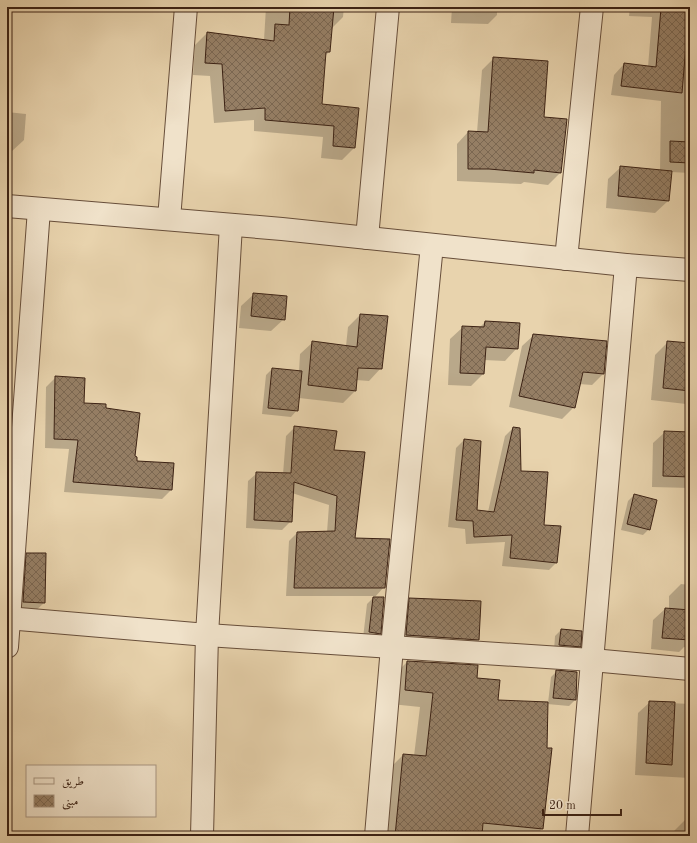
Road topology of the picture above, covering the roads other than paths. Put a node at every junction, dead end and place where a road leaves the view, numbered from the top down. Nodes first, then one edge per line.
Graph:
1 (186, 7) edge
2 (388, 7) edge
3 (592, 7) edge
4 (7, 206) edge
5 (39, 209) junction
6 (169, 219) junction
7 (231, 225) junction
8 (367, 238) junction
9 (432, 245) junction
10 (566, 259) junction
11 (626, 265) junction
12 (690, 270) edge
13 (8, 618) edge
14 (207, 635) junction
15 (7, 647) edge
16 (392, 647) junction
17 (592, 660) junction
18 (690, 669) edge
19 (202, 836) edge
20 (376, 836) edge
21 (577, 836) edge

1 - 6 street
2 - 8 street
3 - 10 street
4 - 5 street
5 - 6 street
5 - 13 street
6 - 7 street
7 - 8 street
7 - 14 street
8 - 9 street
9 - 10 street
9 - 16 street
10 - 11 street
11 - 12 street
11 - 17 street
13 - 14 street
13 - 15 street
14 - 16 street
14 - 19 street
16 - 17 street
16 - 20 street
17 - 18 street
17 - 21 street

